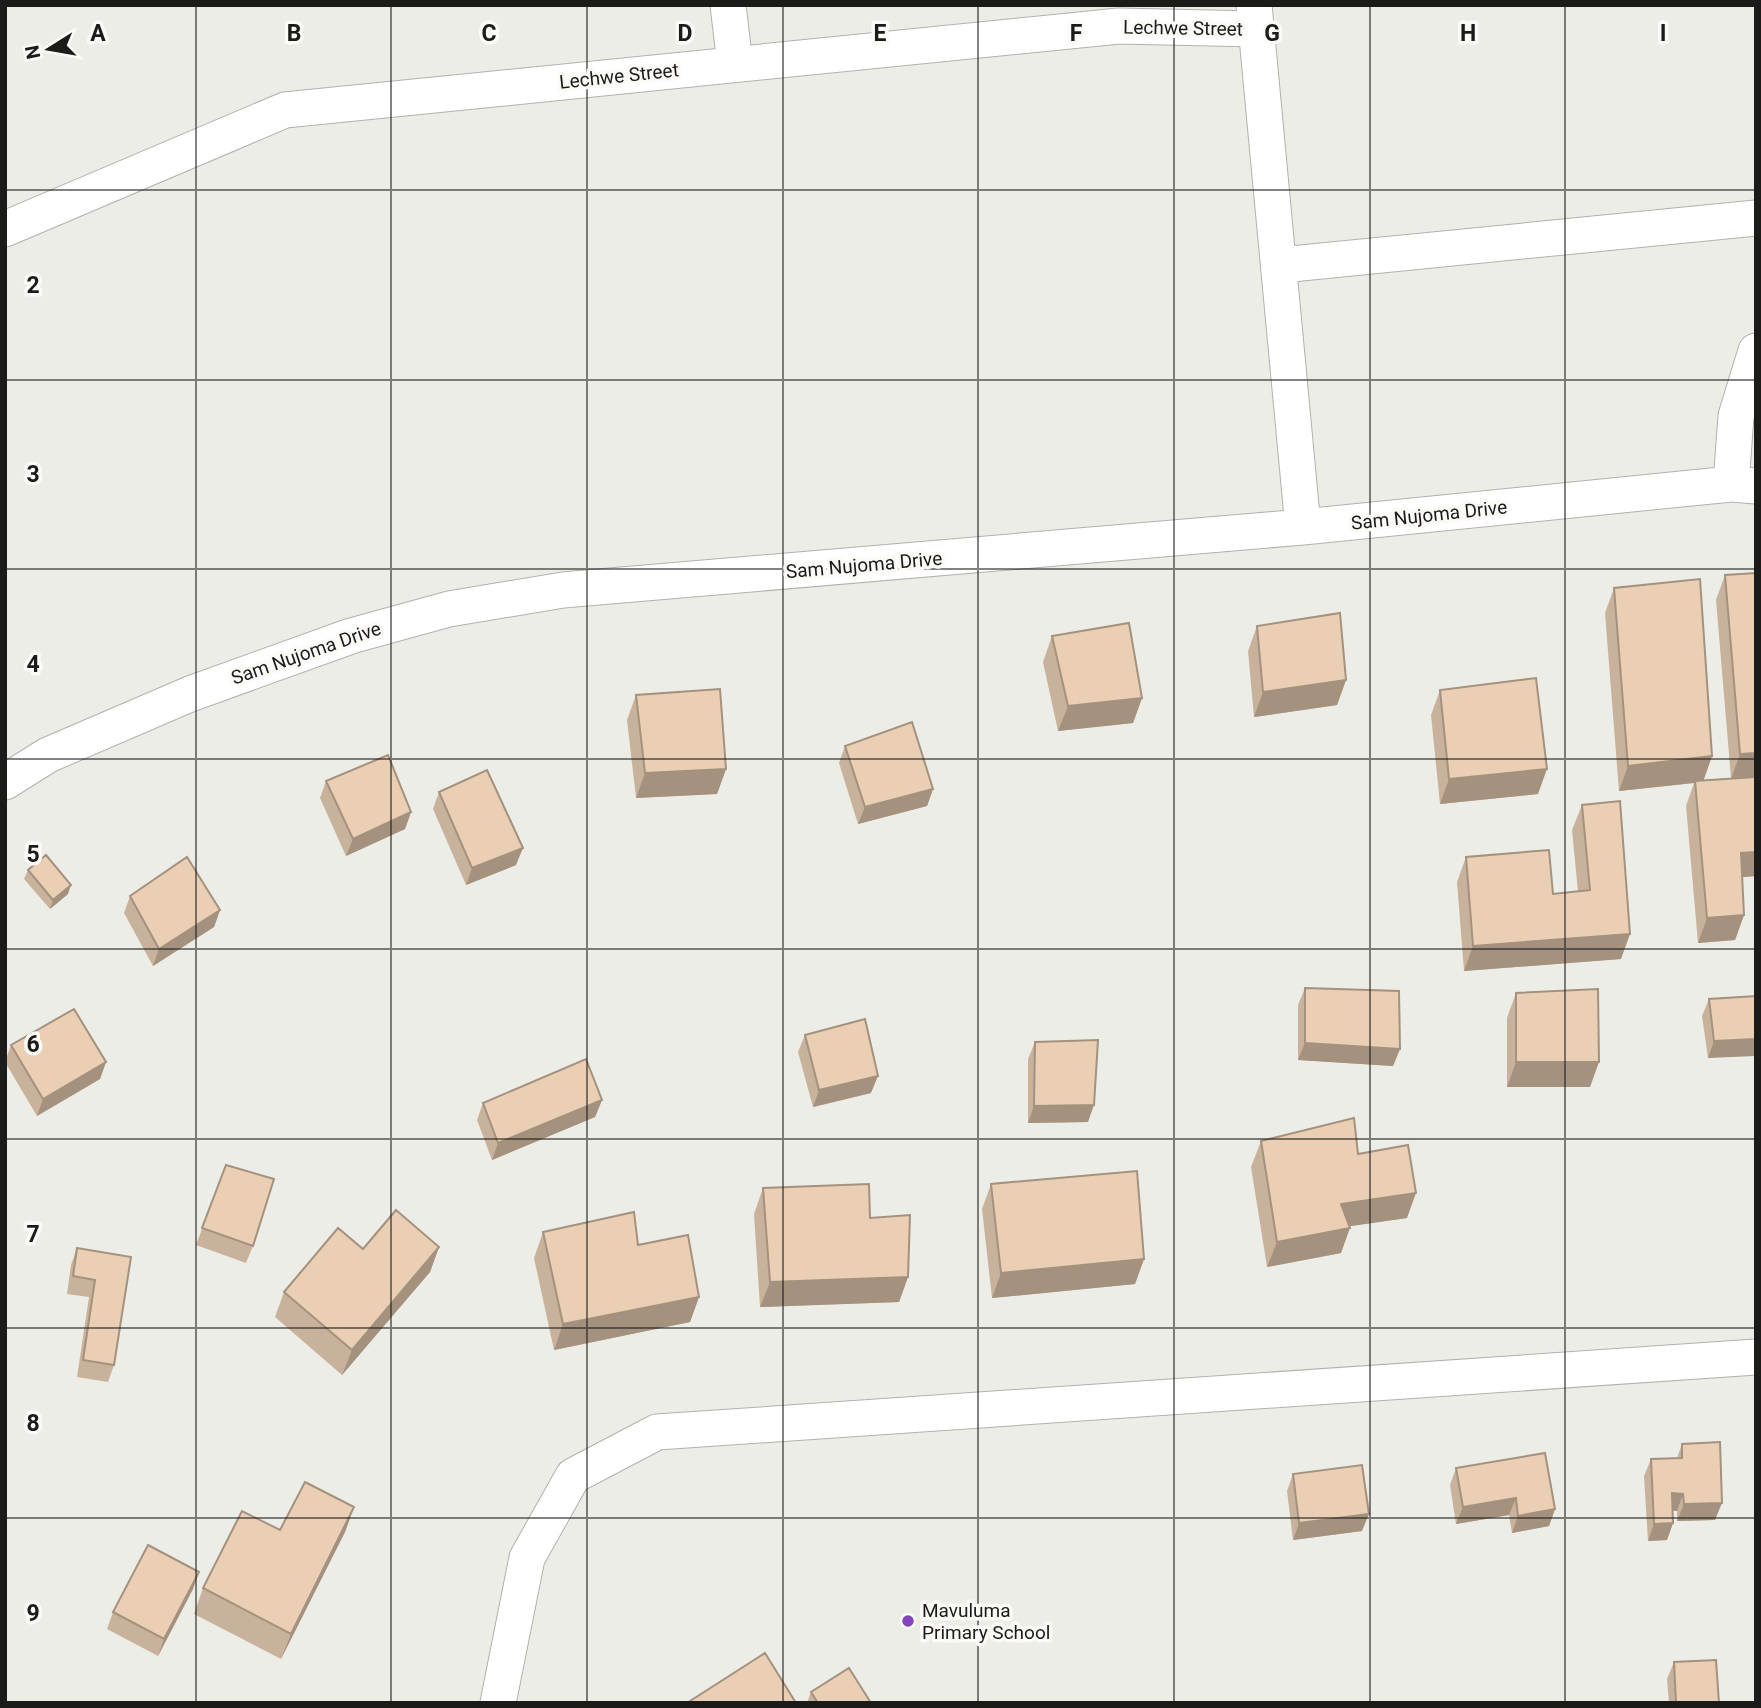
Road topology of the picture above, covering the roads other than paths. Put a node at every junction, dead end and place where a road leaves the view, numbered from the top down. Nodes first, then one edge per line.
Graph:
1 (728, 5) edge
2 (1118, 15) edge
3 (1255, 17) edge
4 (735, 64) junction
5 (1756, 218) edge
6 (5, 229) edge
7 (1281, 265) junction
8 (1756, 351) edge
9 (1744, 485) edge
10 (1303, 527) junction
11 (5, 782) edge
12 (1756, 1357) edge
13 (498, 1703) edge

1 - 4 street
2 - 3 street, Lechwe Street
2 - 4 street, Lechwe Street
3 - 7 street
4 - 6 street, Lechwe Street
5 - 7 street
7 - 10 street
8 - 9 street
9 - 10 street, Sam Nujoma Drive
10 - 11 street, Sam Nujoma Drive
12 - 13 street

